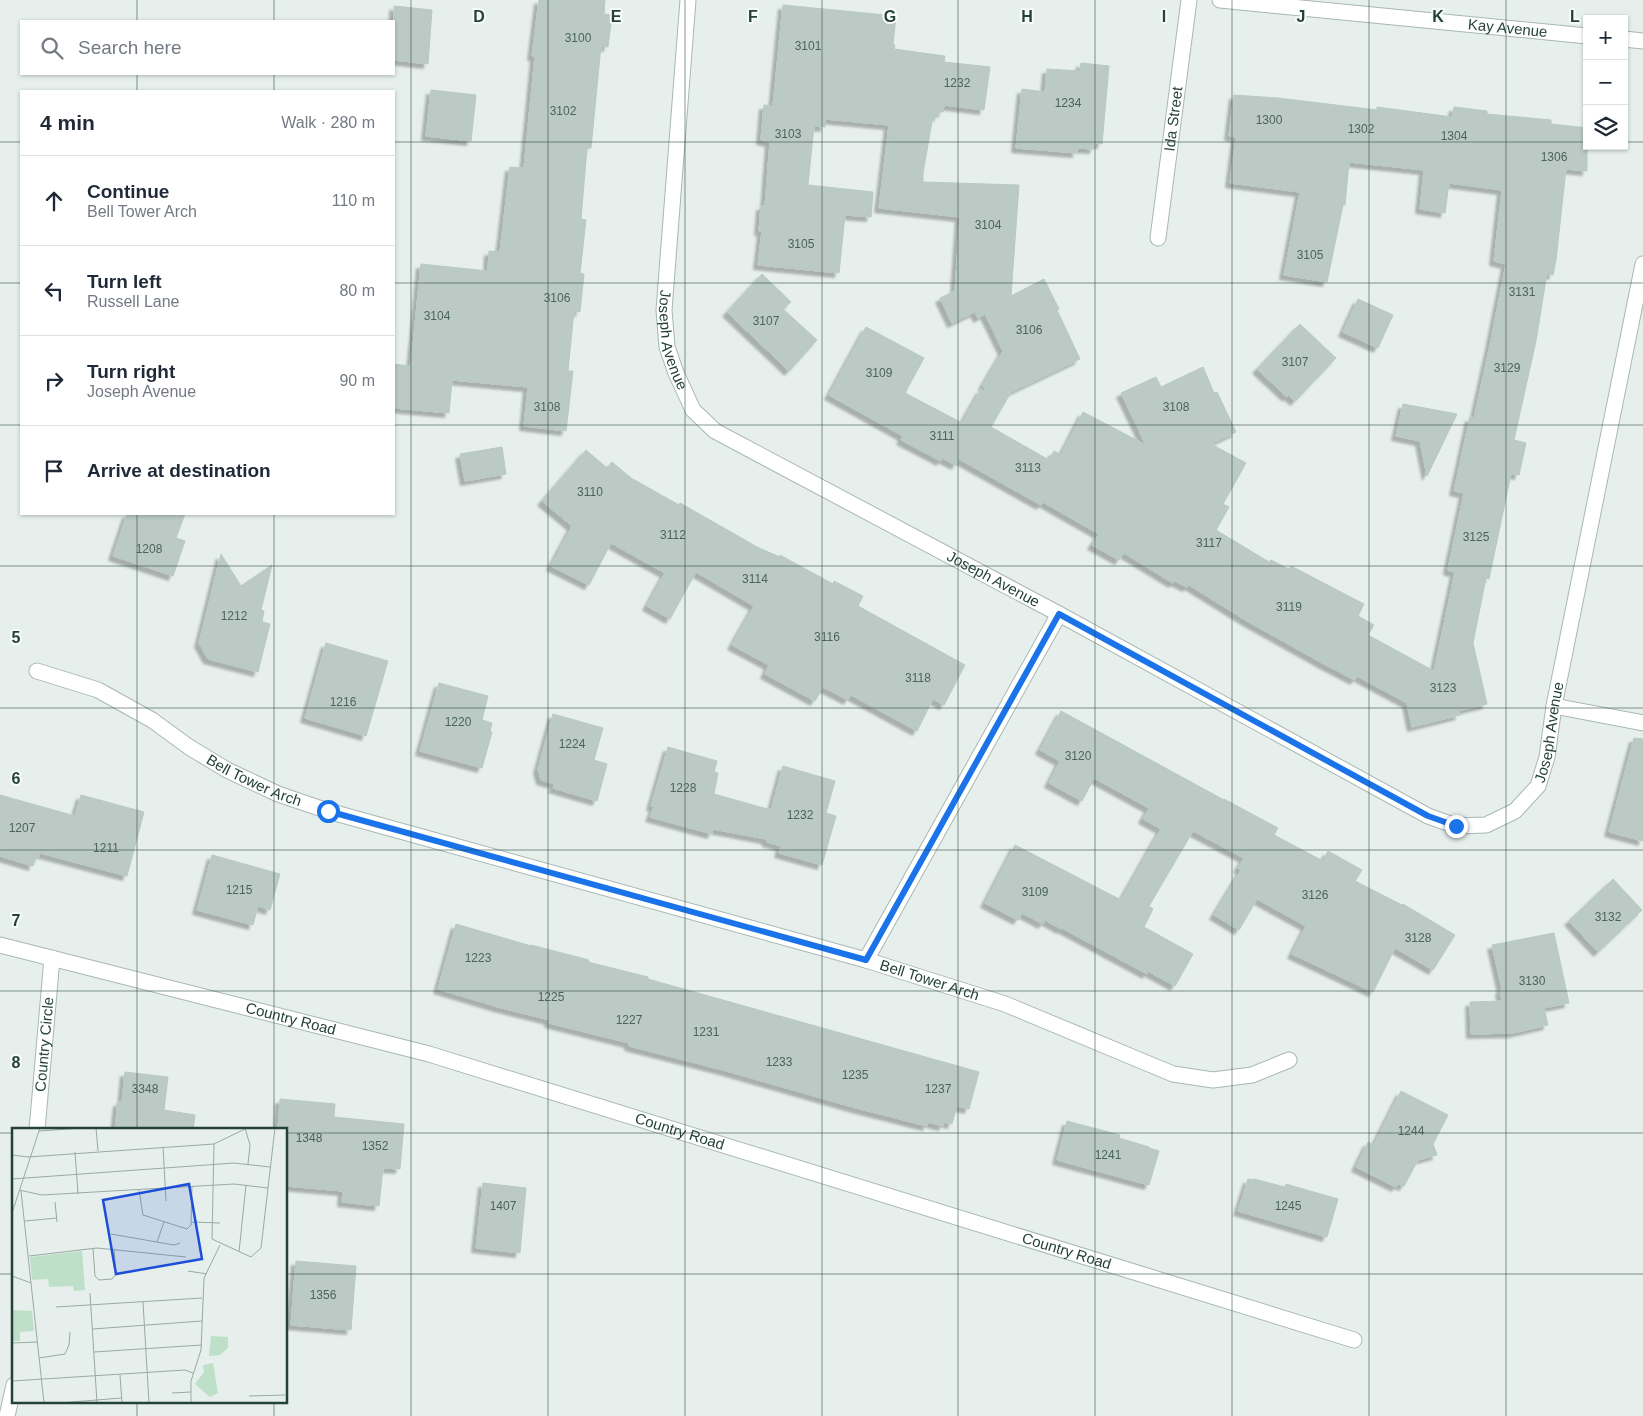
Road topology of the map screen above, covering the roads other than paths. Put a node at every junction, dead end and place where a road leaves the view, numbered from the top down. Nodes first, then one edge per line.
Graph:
1 (688, 0) edge
2 (1189, 0) edge
3 (1220, 0) edge
4 (1583, 36) edge
5 (1628, 39) edge
6 (1643, 41) edge
7 (1158, 238) dead end
8 (1643, 264) edge
9 (1059, 614) junction
10 (37, 671) dead end
11 (1554, 706) junction
12 (1643, 723) edge
13 (0, 945) edge
14 (52, 958) junction
15 (866, 960) junction
16 (1289, 1060) dead end
17 (37, 1128) edge
18 (1354, 1340) dead end
19 (12, 1394) edge
20 (7, 1416) edge

1 - 9 street, Joseph Avenue
2 - 7 street, Ida Street
3 - 4 street, Kay Avenue
5 - 6 street
8 - 11 street, Joseph Avenue
9 - 11 street, Joseph Avenue
9 - 15 street
10 - 15 street, Bell Tower Arch
11 - 12 street
13 - 14 street, Country Road
14 - 17 street, Country Circle
14 - 18 street, Country Road
15 - 16 street, Bell Tower Arch
19 - 20 street

